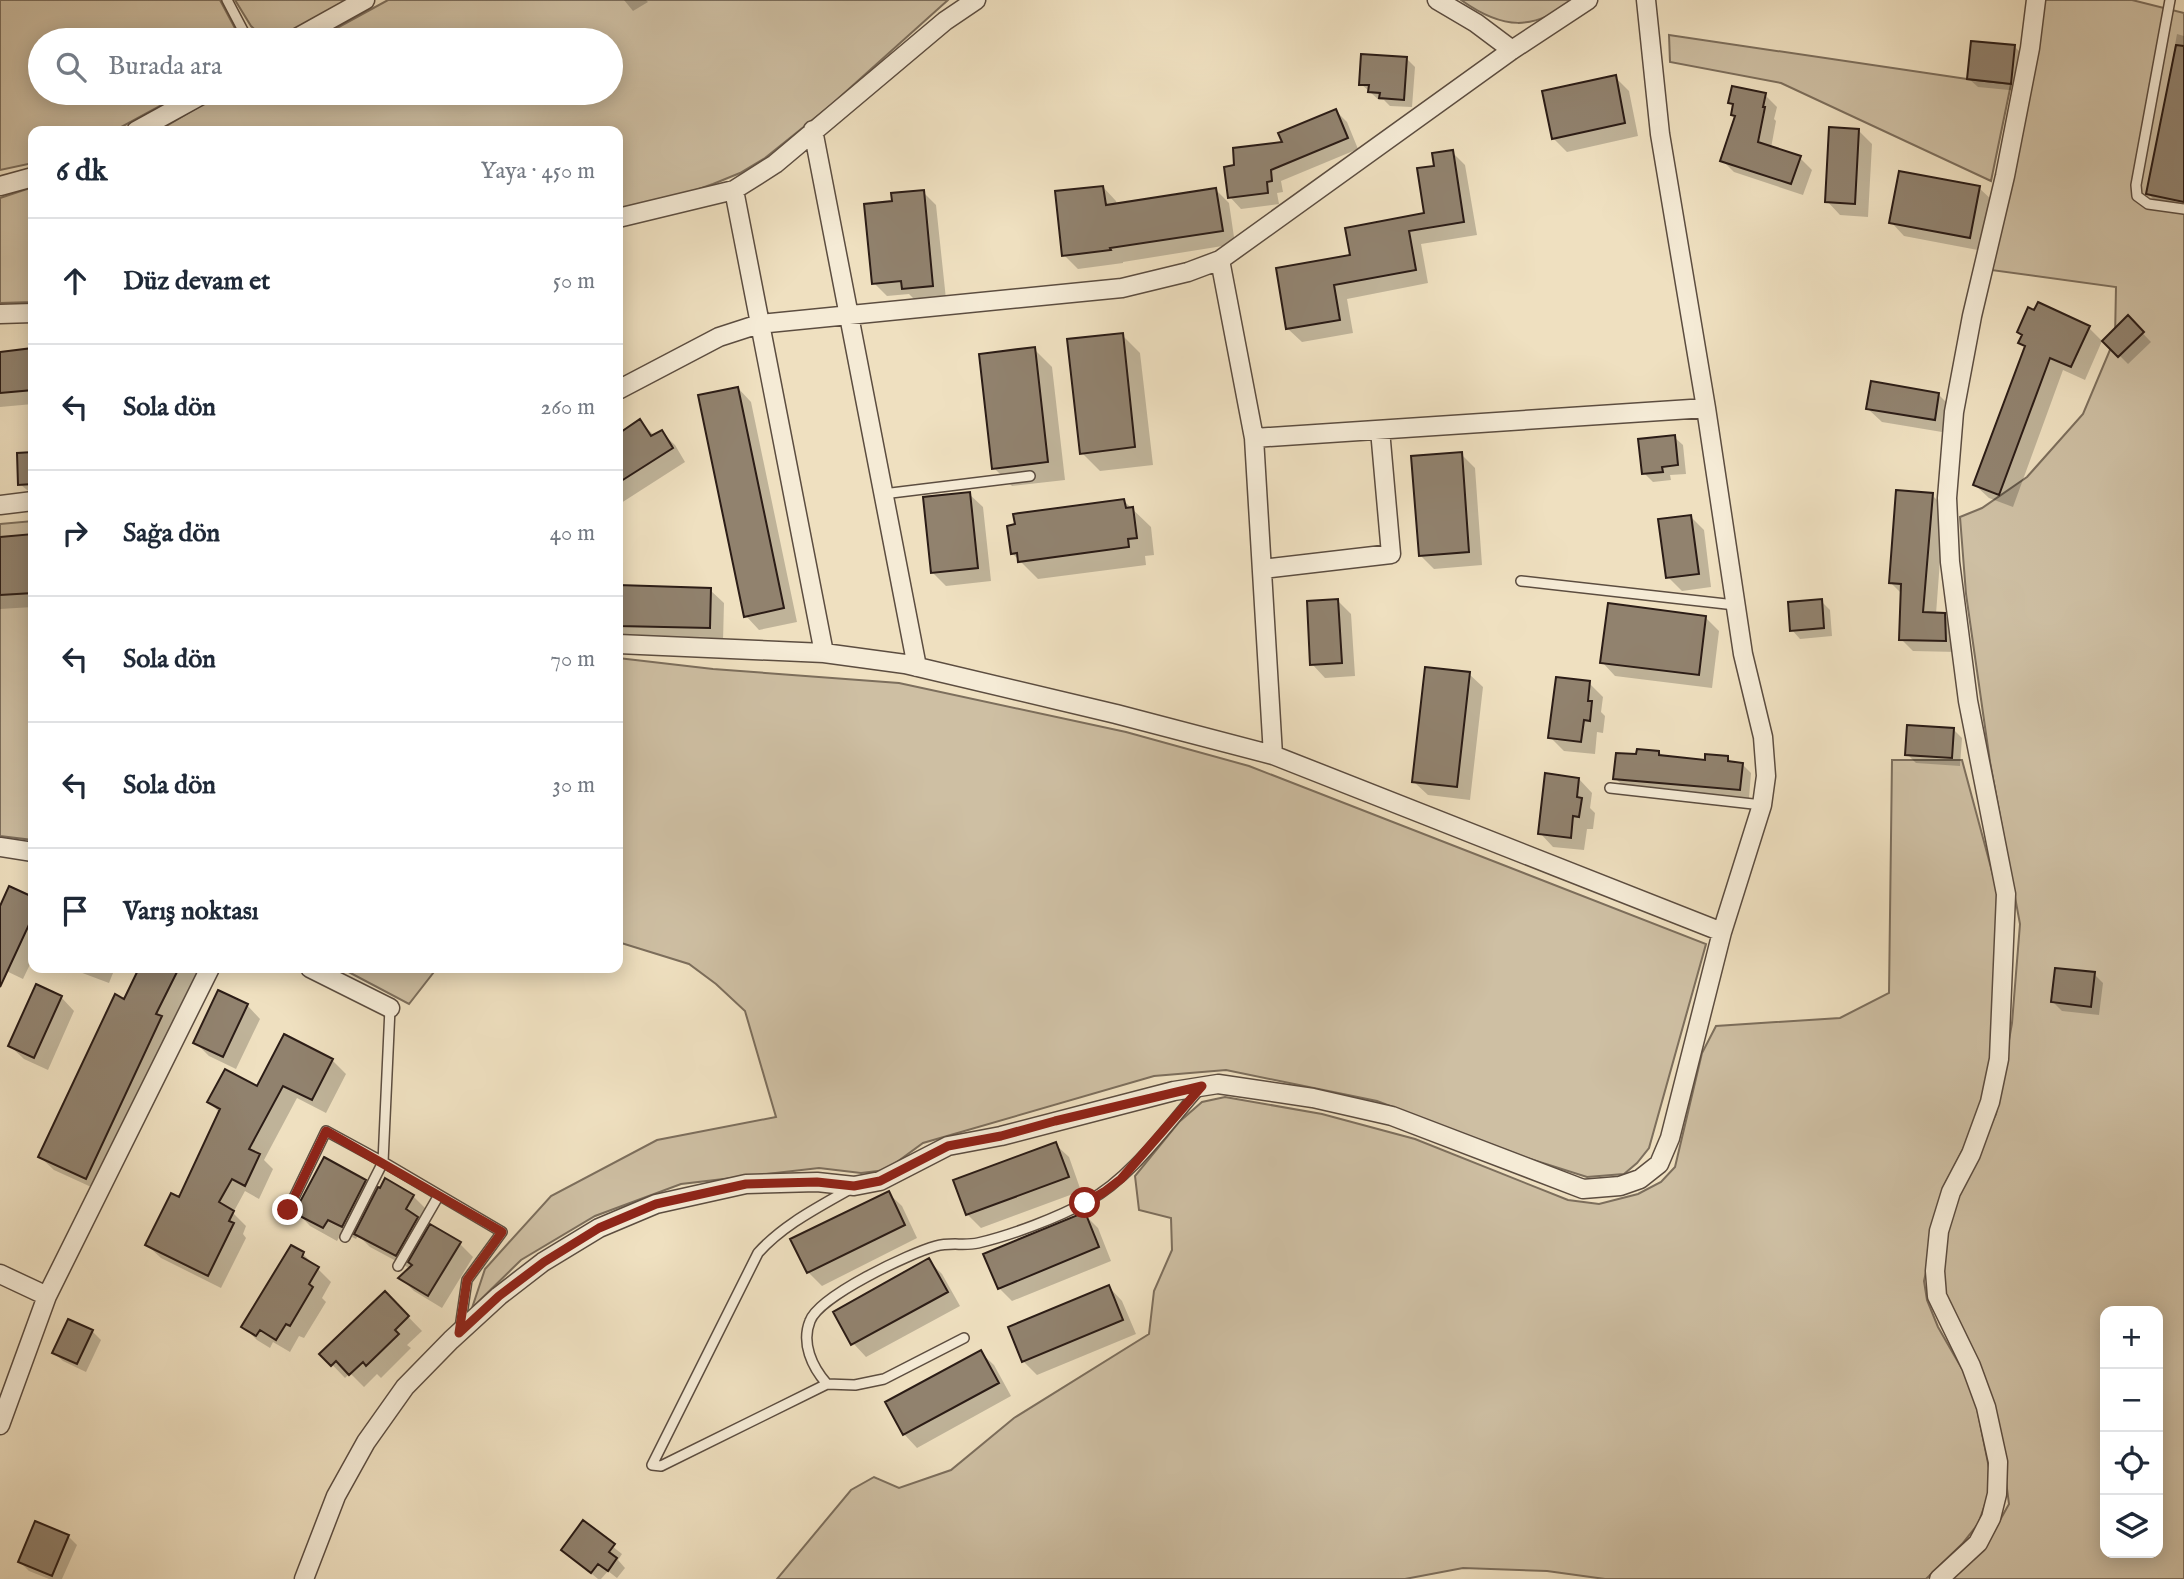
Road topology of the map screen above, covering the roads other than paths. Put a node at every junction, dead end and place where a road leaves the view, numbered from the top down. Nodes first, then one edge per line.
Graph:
1 (227, 0) edge
2 (365, 0) edge
3 (976, 0) edge
4 (1437, 0) edge
5 (1588, 0) edge
6 (1646, 0) edge
7 (2036, 0) edge
8 (2170, 0) edge
9 (242, 28) edge
10 (315, 28) edge
11 (1511, 50) junction
12 (183, 105) edge
13 (145, 126) edge
14 (813, 130) junction
15 (28, 178) edge
16 (0, 186) edge
17 (734, 190) junction
18 (2184, 209) edge
19 (623, 217) edge
20 (1220, 260) junction
21 (28, 313) edge
22 (0, 314) edge
23 (848, 315) junction
24 (759, 324) junction
25 (623, 387) edge
26 (1706, 408) junction
27 (1380, 430) junction
28 (1254, 438) junction
29 (1030, 476) dead end
30 (883, 494) junction
31 (28, 502) edge
32 (0, 505) edge
33 (1262, 569) junction
34 (1521, 581) dead end
35 (1735, 605) junction
36 (623, 644) edge
37 (824, 653) junction
38 (917, 667) junction
39 (1273, 755) junction
40 (1609, 788) dead end
41 (1762, 805) junction
42 (0, 847) edge
43 (28, 851) edge
44 (1722, 932) junction
45 (208, 973) edge
46 (320, 973) edge
47 (390, 1008) joint
48 (1202, 1086) junction
49 (383, 1162) junction
50 (854, 1186) junction
51 (439, 1195) junction
52 (288, 1210) dead end
53 (345, 1237) dead end
54 (398, 1266) dead end
55 (0, 1274) edge
56 (47, 1296) junction
57 (459, 1333) junction
58 (964, 1338) dead end
59 (827, 1384) junction
60 (0, 1425) edge
61 (304, 1579) edge
62 (1939, 1579) edge

1 - 9 lane
2 - 10 street
3 - 14 street
4 - 11 street
5 - 11 street
6 - 26 street
7 - 62 street
8 - 18 lane
11 - 20 street
12 - 13 street
14 - 17 street
14 - 23 street
15 - 16 street
17 - 19 street
17 - 24 street
20 - 23 street
20 - 28 street
21 - 22 street
23 - 24 street
23 - 30 street
24 - 25 street
24 - 37 street
26 - 27 street
26 - 35 street
27 - 28 street
27 - 33 street
28 - 33 street
29 - 30 lane
30 - 38 street
31 - 32 street
33 - 39 street
34 - 35 lane
35 - 41 street
36 - 37 street
37 - 38 street
38 - 39 street
39 - 44 street
40 - 41 lane
41 - 44 street
42 - 43 street
44 - 48 street
45 - 56 street
46 - 47 street
47 - 49 lane
48 - 50 street
48 - 59 lane
49 - 51 lane
49 - 52 lane
49 - 53 lane
50 - 57 street
50 - 59 lane
51 - 54 lane
51 - 57 lane
55 - 56 street
56 - 60 street
57 - 61 street
58 - 59 lane

